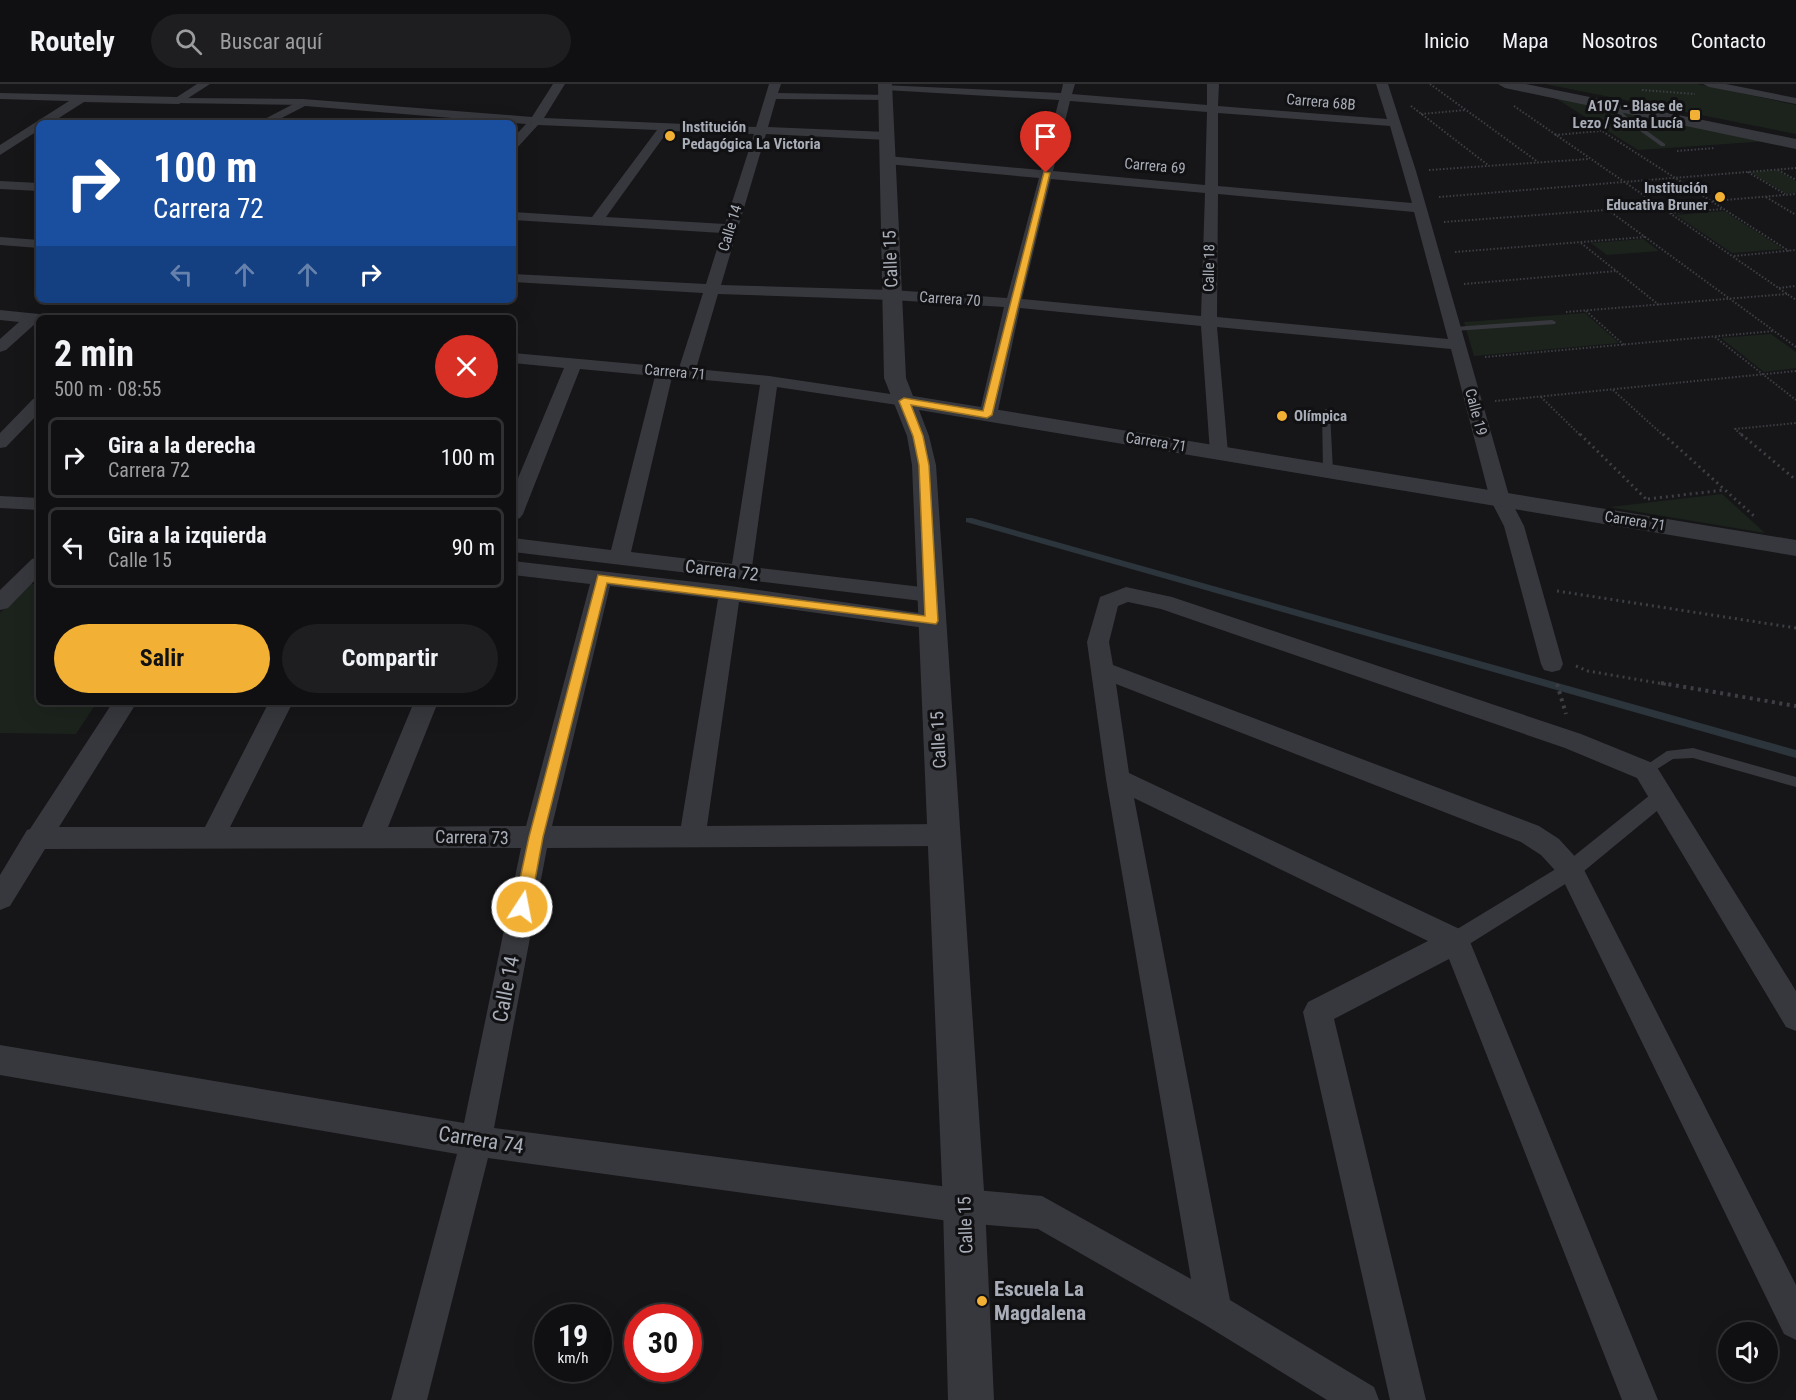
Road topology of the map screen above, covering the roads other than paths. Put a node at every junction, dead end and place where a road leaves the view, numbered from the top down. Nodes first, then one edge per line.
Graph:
1 (104, 84) edge
2 (204, 84) edge
3 (559, 84) edge
4 (1213, 84) edge
5 (1382, 84) edge
6 (1504, 84) edge
7 (1529, 84) edge
8 (1709, 84) edge
9 (930, 87) edge
10 (885, 89) edge
11 (773, 90) edge
12 (1068, 91) edge
13 (0, 96) edge
14 (20, 96) junction
15 (82, 98) junction
16 (179, 101) junction
17 (1796, 101) edge
18 (303, 102) junction
19 (1613, 106) junction
20 (0, 108) edge
21 (1212, 108) junction
22 (423, 112) junction
23 (48, 120) edge
24 (269, 120) edge
25 (411, 120) edge
26 (535, 121) junction
27 (1395, 123) junction
28 (36, 127) edge
29 (664, 128) junction
30 (760, 131) junction
31 (887, 136) junction
32 (1796, 137) edge
33 (516, 142) edge
34 (1796, 144) edge
35 (1663, 145) dead end
36 (4, 146) edge
37 (887, 160) junction
38 (1046, 173) junction
39 (0, 185) edge
40 (36, 187) edge
41 (1210, 187) junction
42 (1418, 203) junction
43 (516, 216) edge
44 (596, 221) junction
45 (730, 229) junction
46 (0, 241) edge
47 (36, 244) edge
48 (516, 278) edge
49 (711, 289) junction
50 (892, 295) junction
51 (1013, 303) junction
52 (0, 315) edge
53 (36, 318) edge
54 (1552, 322) dead end
55 (1209, 323) junction
56 (1458, 344) junction
57 (0, 347) edge
58 (516, 358) edge
59 (574, 363) junction
60 (665, 371) junction
61 (686, 373) junction
62 (769, 381) junction
63 (904, 401) junction
64 (36, 406) edge
65 (1326, 411) dead end
66 (987, 415) junction
67 (0, 442) edge
68 (1219, 453) junction
69 (1329, 471) junction
70 (1500, 499) junction
71 (0, 502) edge
72 (36, 504) edge
73 (516, 507) edge
74 (516, 546) edge
75 (1791, 547) edge
76 (36, 567) edge
77 (516, 568) edge
78 (611, 568) junction
79 (741, 572) junction
80 (730, 593) junction
81 (0, 603) edge
82 (931, 608) junction
83 (1562, 663) road end
84 (1102, 670) junction
85 (123, 705) edge
86 (279, 705) edge
87 (425, 705) edge
88 (1646, 771) junction
89 (1118, 779) junction
90 (1796, 782) edge
91 (1662, 796) junction
92 (944, 835) junction
93 (213, 836) junction
94 (371, 836) junction
95 (536, 837) junction
96 (692, 837) junction
97 (36, 838) junction
98 (1571, 870) junction
99 (0, 898) edge
100 (1456, 941) junction
101 (1796, 1017) edge
102 (0, 1060) edge
103 (476, 1141) junction
104 (964, 1206) junction
105 (1214, 1311) junction
106 (1796, 1322) edge
107 (409, 1400) edge
108 (971, 1400) edge
109 (1361, 1400) edge
110 (1408, 1400) edge
111 (1640, 1400) edge

1 - 15 street
2 - 16 street
3 - 26 street
4 - 21 street, Calle 18
5 - 27 street, Calle 19
6 - 19 street
7 - 32 street
8 - 17 street
9 - 10 street, Carrera 68B
9 - 12 street, Carrera 68B
10 - 11 street, Carrera 68B
10 - 31 street, Calle 15
11 - 30 street, Calle 14
12 - 21 street, Carrera 68B
12 - 38 street
13 - 14 street
14 - 15 street
14 - 20 street
15 - 16 street
15 - 23 street
16 - 18 street
18 - 22 street
18 - 24 street
19 - 34 street
19 - 35 lane
21 - 27 street, Carrera 68B
21 - 41 street, Calle 18
22 - 25 street
22 - 26 street
26 - 29 street
26 - 33 street
27 - 42 street, Calle 19
28 - 36 street
29 - 30 street
29 - 44 street
30 - 31 street
30 - 45 street, Calle 14
31 - 37 street, Calle 15
37 - 38 street, Carrera 69
37 - 50 street, Calle 15
38 - 41 street, Carrera 69
38 - 51 street
39 - 40 street
41 - 42 street, Carrera 69
41 - 55 street, Calle 18
42 - 56 street, Calle 19
43 - 44 street
44 - 45 street
45 - 49 street, Calle 14
46 - 47 street
48 - 49 street, Carrera 70
49 - 50 street, Carrera 70
49 - 61 street, Calle 14
50 - 51 street, Carrera 70
50 - 63 street, Calle 15
51 - 55 street, Carrera 70
51 - 66 street
52 - 53 street
53 - 57 street
54 - 56 lane
55 - 56 street, Carrera 70
55 - 68 street, Calle 18
56 - 70 street, Calle 19
58 - 59 street, Carrera 71
59 - 60 street, Carrera 71
59 - 73 street
60 - 61 street, Carrera 71
60 - 78 street, Calle 14
61 - 62 street, Carrera 71
62 - 63 street, Carrera 71
62 - 79 street
63 - 66 street, Carrera 71
63 - 82 street, Calle 15
64 - 67 street
65 - 69 lane
66 - 68 street, Carrera 71
68 - 69 street, Carrera 71
69 - 70 street, Carrera 71
70 - 75 street, Carrera 71
70 - 83 street, Calle 19
71 - 72 street
74 - 78 street, Carrera 72
76 - 81 street
77 - 78 street, Carrera 72
78 - 79 street, Carrera 72
78 - 80 street, Carrera 72
78 - 95 street, Calle 14
79 - 82 street, Carrera 72
80 - 82 street, Carrera 72
80 - 96 street
82 - 92 street, Calle 15
84 - 88 street
84 - 89 street
84 - 98 street
85 - 97 street
86 - 93 street
87 - 94 street
88 - 90 lane
88 - 91 street
89 - 100 street
89 - 105 street
91 - 98 street
91 - 101 street
92 - 96 street, Carrera 73
92 - 104 street, Calle 15
93 - 94 street, Carrera 73
93 - 97 street, Carrera 73
94 - 95 street, Carrera 73
95 - 96 street, Carrera 73
95 - 103 street, Calle 14
97 - 99 street
98 - 100 street
98 - 106 street
100 - 110 street
100 - 111 street
102 - 103 street, Carrera 74
103 - 104 street, Carrera 74
103 - 107 street, Calle 14
104 - 105 street, Carrera 74
104 - 108 street, Calle 15
105 - 109 street, Carrera 74

